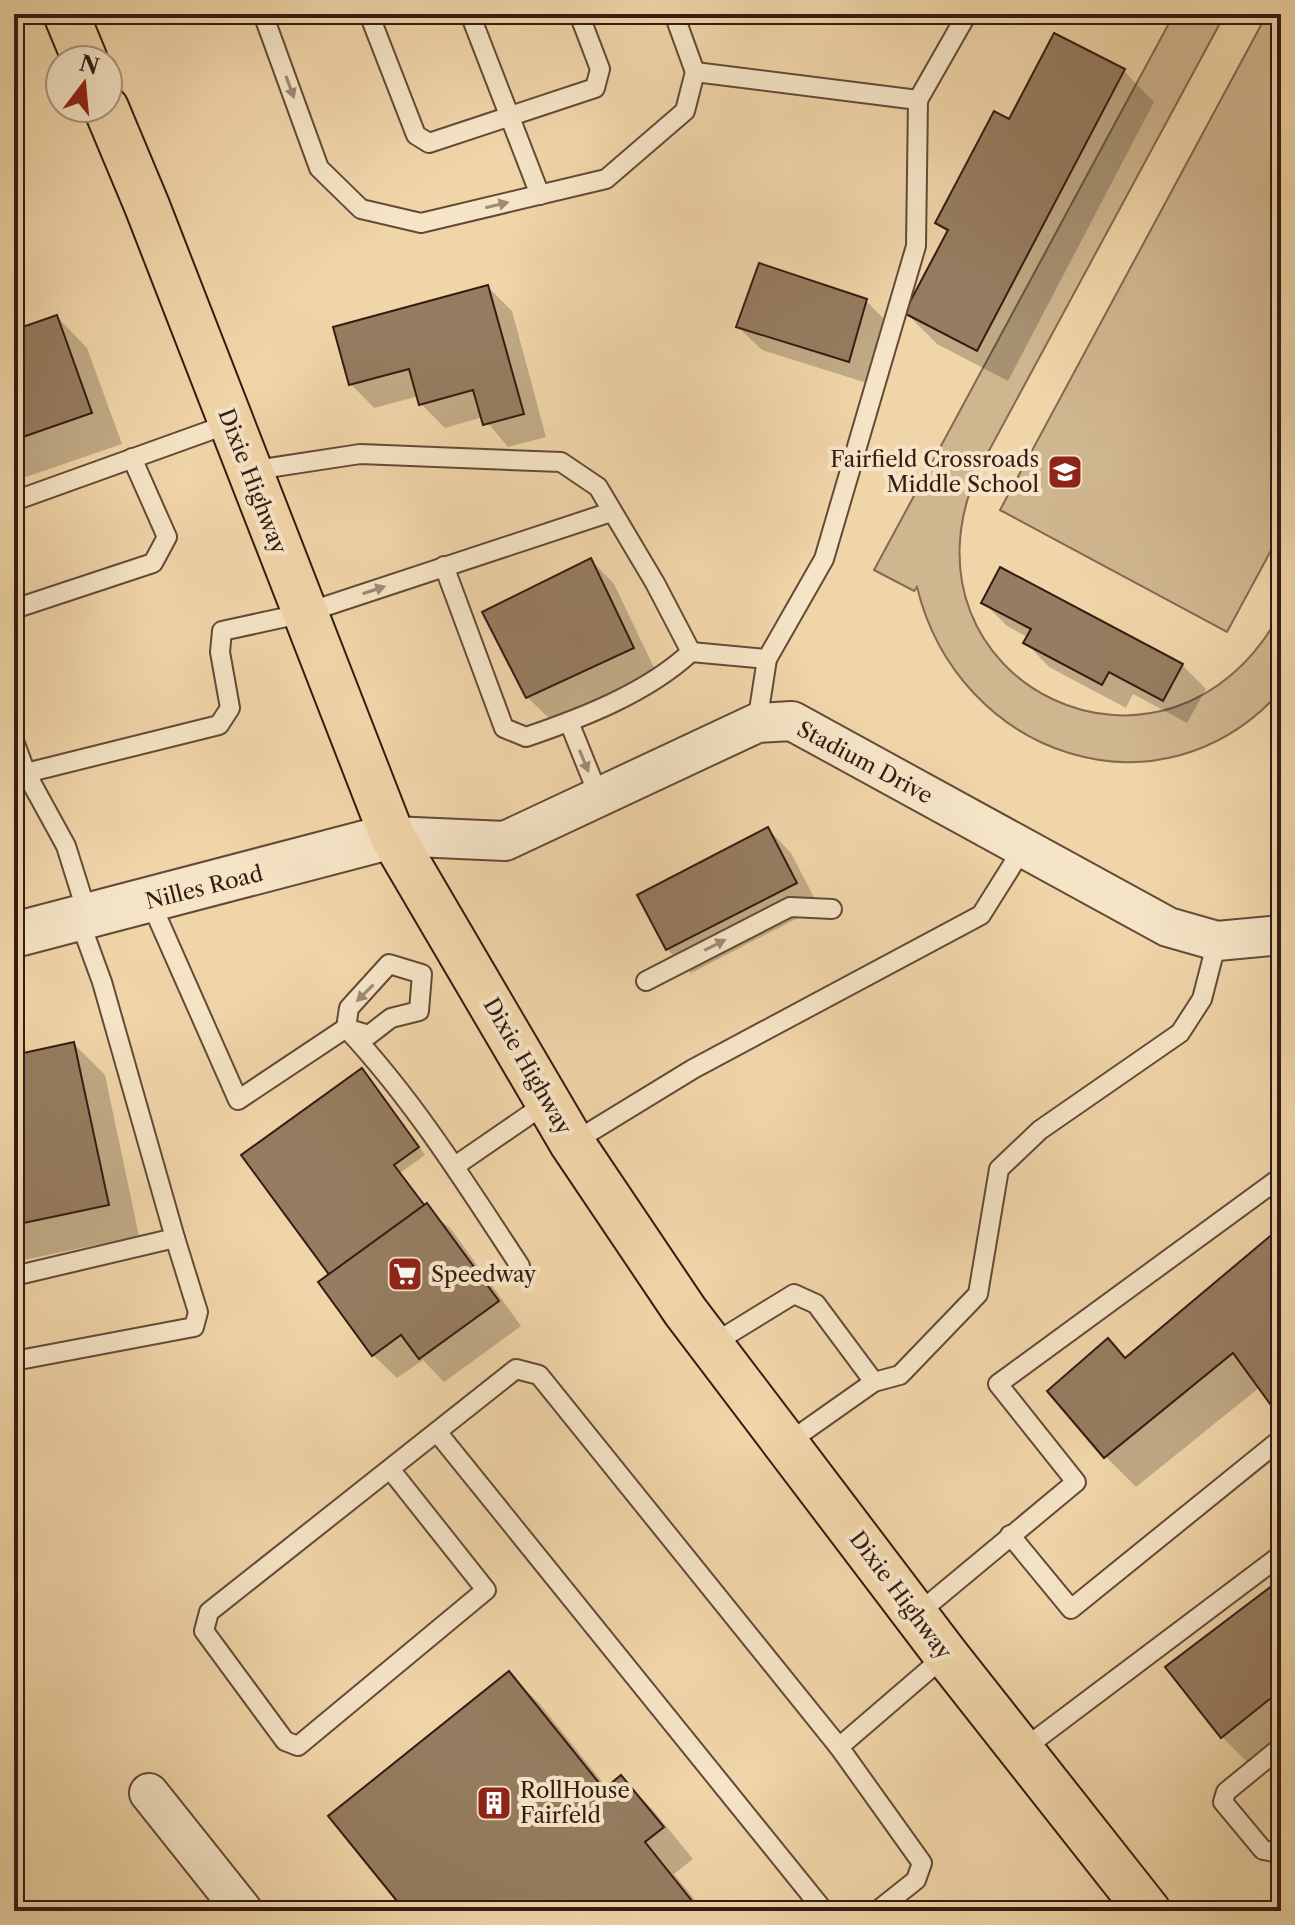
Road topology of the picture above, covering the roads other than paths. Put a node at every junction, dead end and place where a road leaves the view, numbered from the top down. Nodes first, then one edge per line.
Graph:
1 (66, 14) edge
2 (263, 14) edge
3 (369, 14) edge
4 (470, 14) edge
5 (579, 14) edge
6 (674, 14) edge
7 (967, 14) edge
8 (78, 44) edge
9 (695, 72) junction
10 (918, 100) junction
11 (509, 117) junction
12 (112, 124) edge
13 (540, 195) junction
14 (231, 423) junction
15 (132, 458) junction
16 (249, 471) junction
17 (14, 501) edge
18 (611, 512) junction
19 (444, 566) junction
20 (14, 609) edge
21 (305, 613) junction
22 (691, 652) junction
23 (767, 659) junction
24 (569, 722) junction
25 (757, 723) junction
26 (14, 741) edge
27 (26, 773) junction
28 (600, 799) junction
29 (392, 836) junction
30 (1023, 848) junction
31 (150, 901) junction
32 (832, 909) dead end
33 (83, 918) junction
34 (14, 935) edge
35 (1281, 935) edge
36 (1217, 941) junction
37 (442, 963) junction
38 (646, 981) dead end
39 (346, 1028) junction
40 (549, 1102) junction
41 (572, 1143) junction
42 (455, 1166) junction
43 (1281, 1177) edge
44 (175, 1238) junction
45 (520, 1266) dead end
46 (14, 1276) edge
47 (711, 1345) junction
48 (14, 1361) edge
49 (874, 1382) junction
50 (437, 1432) junction
51 (1281, 1439) edge
52 (786, 1444) junction
53 (390, 1469) junction
54 (1010, 1535) junction
55 (1281, 1555) edge
56 (916, 1615) junction
57 (946, 1655) junction
58 (839, 1747) junction
59 (1281, 1747) edge
60 (1022, 1750) junction
61 (149, 1793) dead end
62 (1281, 1846) edge
63 (243, 1911) edge
64 (824, 1911) edge
65 (877, 1911) edge
66 (1148, 1911) edge

1 - 8 main road
2 -> 13 lane
3 - 11 lane
4 - 11 lane
5 - 11 lane
6 - 9 lane
7 - 10 lane
9 - 10 lane
9 - 13 lane
10 - 23 lane
11 - 13 lane
12 - 14 main road, Dixie Highway
14 - 15 lane
14 - 16 main road, Dixie Highway
15 - 17 lane
15 - 20 lane
16 - 18 lane
16 - 21 main road, Dixie Highway
18 - 19 lane
18 - 22 lane
21 -> 19 lane
19 - 24 lane
21 - 27 lane
21 - 29 main road, Dixie Highway
22 - 23 lane
22 - 24 lane
23 - 25 lane
24 -> 28 lane
25 - 28 street, Stadium Drive
25 - 30 street, Stadium Drive
26 - 27 lane
27 - 33 lane
28 - 29 street, Stadium Drive
29 - 31 street, Nilles Road
29 - 37 main road, Dixie Highway
30 - 36 street, Stadium Drive
30 - 41 lane
31 - 33 street, Nilles Road
31 - 39 lane
38 -> 32 lane
33 - 34 street, Nilles Road
33 - 44 lane
35 - 36 street, Stadium Drive
36 - 49 lane
37 -> 39 lane
37 - 39 lane
37 - 40 main road, Dixie Highway
39 - 42 lane
40 - 41 main road, Dixie Highway
40 - 42 lane
41 - 47 main road, Dixie Highway
42 - 45 lane
43 - 54 lane
44 - 46 lane
44 - 48 lane
47 - 49 lane
47 - 52 main road, Dixie Highway
49 - 52 lane
50 - 53 lane
50 - 58 lane
50 - 64 lane
51 - 54 lane
52 - 56 main road, Dixie Highway
53 - 53 lane
54 - 56 lane
55 - 60 lane
56 - 57 main road, Dixie Highway
57 - 58 lane
57 - 60 main road, Dixie Highway
58 - 65 lane
59 - 62 lane
60 - 66 main road, Dixie Highway
61 - 63 street

